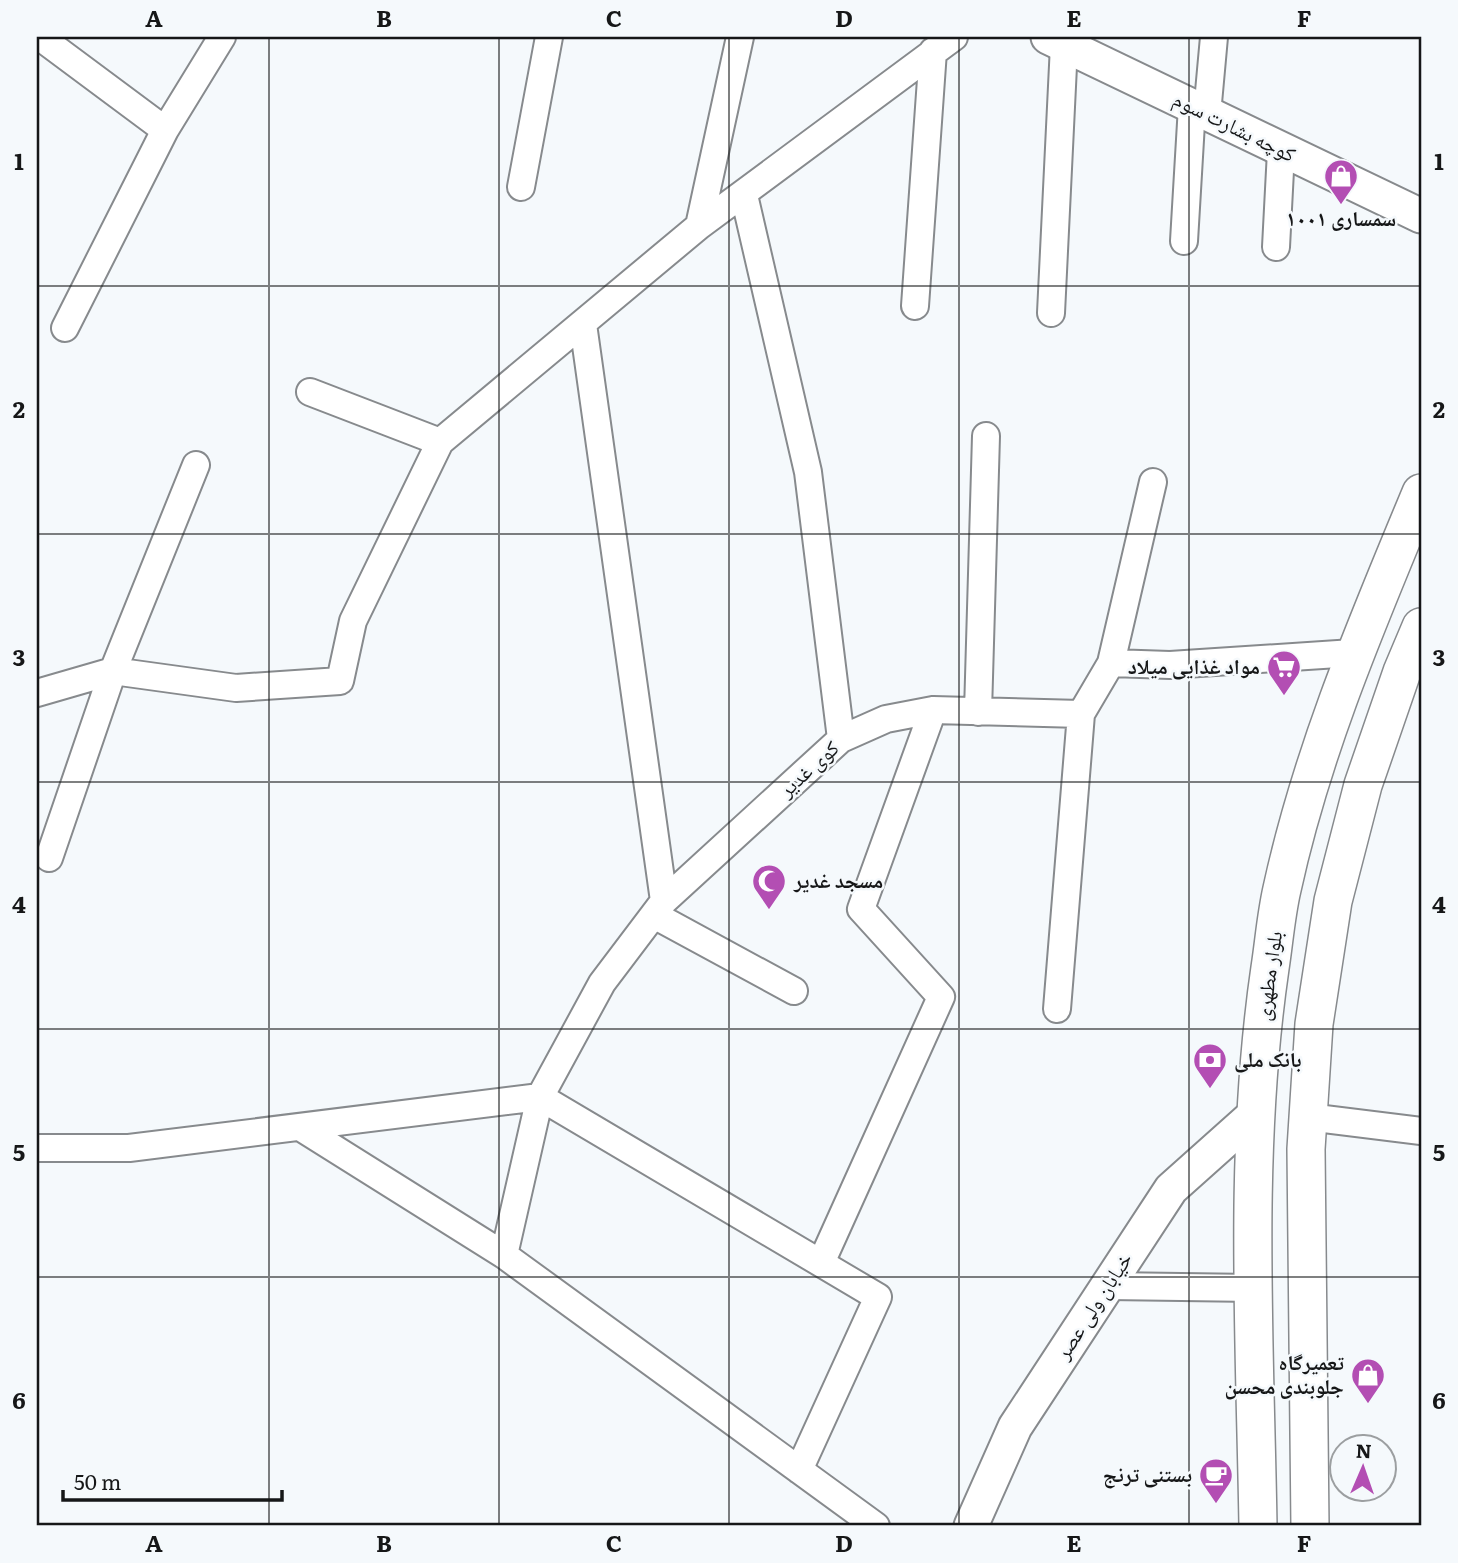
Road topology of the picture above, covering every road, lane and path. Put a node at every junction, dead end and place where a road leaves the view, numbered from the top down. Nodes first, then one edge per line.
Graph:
1 (40, 37) edge
2 (222, 37) edge
3 (550, 37) edge
4 (740, 37) edge
5 (1214, 37) edge
6 (1056, 41) edge
7 (944, 44) edge
8 (1199, 110) junction
9 (165, 131) junction
10 (1281, 150) junction
11 (521, 187) dead end
12 (744, 195) junction
13 (1421, 216) edge
14 (699, 226) junction
15 (1185, 241) dead end
16 (1276, 247) dead end
17 (915, 306) dead end
18 (1051, 313) dead end
19 (583, 324) junction
20 (65, 328) dead end
21 (310, 391) dead end
22 (986, 436) dead end
23 (440, 442) junction
24 (196, 464) dead end
25 (1153, 482) dead end
26 (1421, 493) edge
27 (1421, 627) edge
28 (1353, 653) junction
29 (1111, 663) junction
30 (113, 671) junction
31 (37, 693) edge
32 (933, 710) junction
33 (978, 712) junction
34 (1081, 714) junction
35 (841, 739) junction
36 (49, 858) dead end
37 (659, 908) junction
38 (793, 991) dead end
39 (1058, 1009) dead end
40 (540, 1097) junction
41 (1255, 1114) junction
42 (1308, 1117) junction
43 (300, 1127) junction
44 (1421, 1131) edge
45 (37, 1148) edge
46 (504, 1255) junction
47 (821, 1262) junction
48 (1108, 1286) junction
49 (1255, 1288) junction
50 (799, 1470) junction
51 (876, 1526) edge
52 (971, 1526) edge
53 (1258, 1526) edge
54 (1310, 1526) edge

1 - 9 street
2 - 9 street
3 - 11 street
4 - 14 street
5 - 8 street
6 - 8 street, کوچه بشارت سوم
6 - 18 street
7 - 12 street
7 - 17 street
8 - 10 street, کوچه بشارت سوم
8 - 15 street
9 - 20 street
10 - 13 street, کوچه بشارت سوم
10 - 16 street
12 - 14 street
12 - 35 street
14 - 19 street
19 - 23 street
19 - 37 street
21 - 23 street
22 - 33 street
23 - 30 street
24 - 30 street
25 - 29 street
26 - 28 main road, بلوار مطهری
27 - 42 main road
28 - 29 street
28 - 41 main road, بلوار مطهری
29 - 34 street
30 - 31 street
30 - 36 street
32 - 33 street, کوی غدیر
32 - 35 street, کوی غدیر
32 - 47 street
33 - 34 street, کوی غدیر
34 - 39 street
35 - 37 street, کوی غدیر
37 - 38 street
37 - 40 street, کوی غدیر
40 - 43 street
40 - 46 street, کوی غدیر
40 - 47 street
41 - 48 street, خیابان ولی عصر
41 - 49 main road, بلوار مطهری
42 - 44 street
42 - 54 main road
43 - 45 street
43 - 46 street
46 - 50 street
47 - 50 street
48 - 49 street
48 - 52 street, خیابان ولی عصر
49 - 53 main road, بلوار مطهری
50 - 51 street

